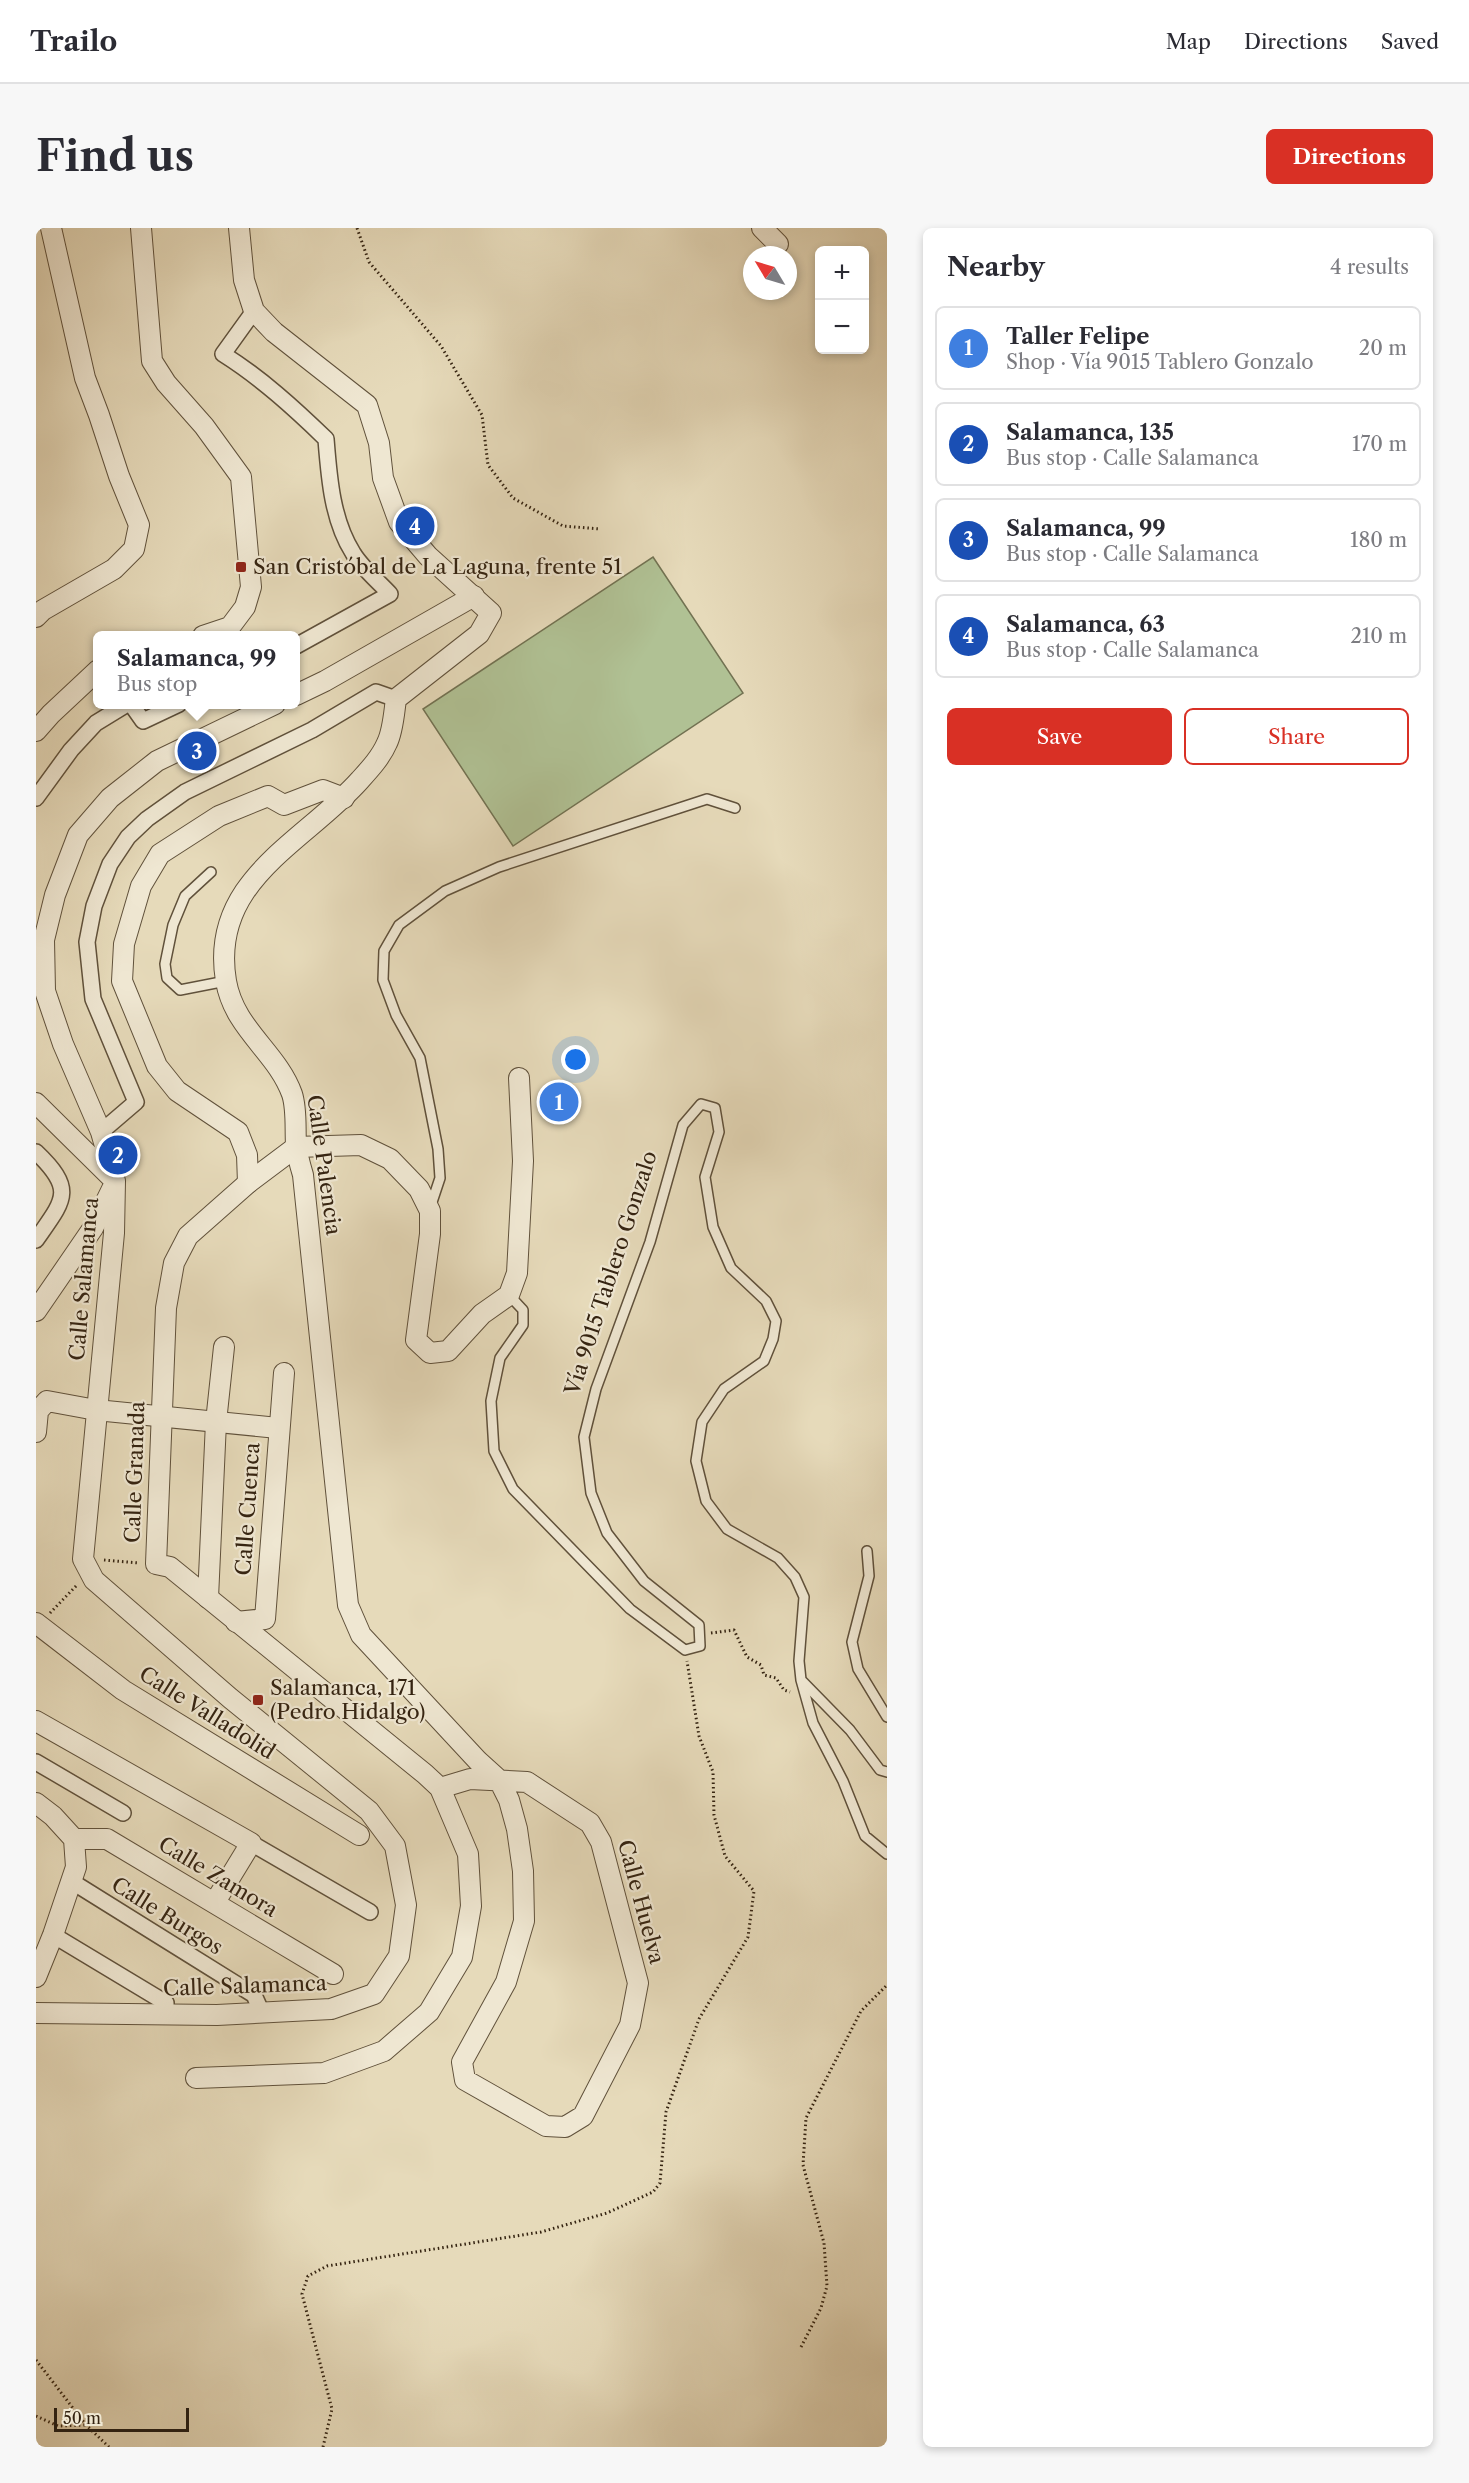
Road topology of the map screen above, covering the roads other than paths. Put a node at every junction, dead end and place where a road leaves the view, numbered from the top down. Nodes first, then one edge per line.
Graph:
1 (51, 228) edge
2 (141, 228) edge
3 (239, 228) edge
4 (762, 228) edge
5 (778, 244) dead end
6 (254, 311) junction
7 (474, 596) junction
8 (36, 617) edge
9 (218, 631) edge
10 (300, 644) edge
11 (93, 675) edge
12 (300, 693) edge
13 (396, 699) junction
14 (122, 709) edge
15 (132, 709) edge
16 (170, 709) edge
17 (267, 709) edge
18 (36, 731) edge
19 (36, 798) edge
20 (344, 798) junction
21 (735, 808) dead end
22 (211, 872) dead end
23 (226, 981) junction
24 (519, 1078) dead end
25 (36, 1103) edge
26 (101, 1132) junction
27 (296, 1147) junction
28 (36, 1152) edge
29 (115, 1181) junction
30 (248, 1183) junction
31 (430, 1211) junction
32 (36, 1240) edge
33 (509, 1295) junction
34 (36, 1311) edge
35 (224, 1347) dead end
36 (284, 1373) dead end
37 (96, 1410) junction
38 (160, 1416) junction
39 (216, 1422) junction
40 (278, 1428) junction
41 (36, 1432) edge
42 (867, 1551) dead end
43 (208, 1598) junction
44 (236, 1622) junction
45 (38, 1624) edge
46 (801, 1680) junction
47 (887, 1716) edge
48 (36, 1721) edge
49 (36, 1762) edge
50 (887, 1772) edge
51 (499, 1780) junction
52 (440, 1788) junction
53 (36, 1803) edge
54 (123, 1813) dead end
55 (359, 1835) dead end
56 (74, 1839) junction
57 (250, 1843) junction
58 (887, 1854) edge
59 (71, 1881) junction
60 (215, 1902) junction
61 (370, 1912) dead end
62 (53, 1935) junction
63 (333, 1974) dead end
64 (36, 1977) edge
65 (36, 2013) edge
66 (165, 2013) junction
67 (262, 2013) junction
68 (196, 2078) dead end

1 - 8 street
2 - 9 street
3 - 6 street
4 - 5 street
6 - 7 street
6 - 10 street
7 - 12 street
7 - 13 street
11 - 18 street
13 - 20 street, Calle Palencia
13 - 26 street
14 - 19 street
15 - 16 street
17 - 26 street, Calle Salamanca
20 - 23 street, Calle Palencia
20 - 30 street
21 - 31 lane
22 - 23 lane
23 - 27 street, Calle Palencia
24 - 33 street
25 - 29 street
26 - 29 street, Calle Salamanca
27 - 30 street, Calle Granada
27 - 31 street
27 - 51 street, Calle Palencia
28 - 32 street
29 - 34 street
29 - 37 street, Calle Salamanca
30 - 38 street, Calle Granada
31 - 33 street
33 - 46 lane, Vía 9015 Tablero Gonzalo
35 - 39 street
36 - 40 street, Calle Cuenca
37 - 38 street
37 - 41 street
37 - 67 street, Calle Salamanca
38 - 39 street
38 - 43 street, Calle Granada
39 - 40 street
39 - 43 street
40 - 44 street, Calle Cuenca
42 - 47 lane
43 - 44 street, Calle Granada
44 - 52 street, Calle Granada
45 - 55 street, Calle Valladolid
46 - 50 lane
46 - 58 lane, Vía 9015 Tablero Gonzalo
48 - 57 street
49 - 54 street
51 - 51 street, Calle Huelva
51 - 52 street
52 - 68 street, Calle Granada
53 - 56 street
56 - 59 street
56 - 60 street, Calle Zamora
57 - 60 street
57 - 61 street
59 - 62 street
59 - 67 street, Calle Burgos
60 - 63 street, Calle Zamora
62 - 64 street
62 - 66 street
65 - 66 street, Calle Salamanca
66 - 67 street, Calle Salamanca

